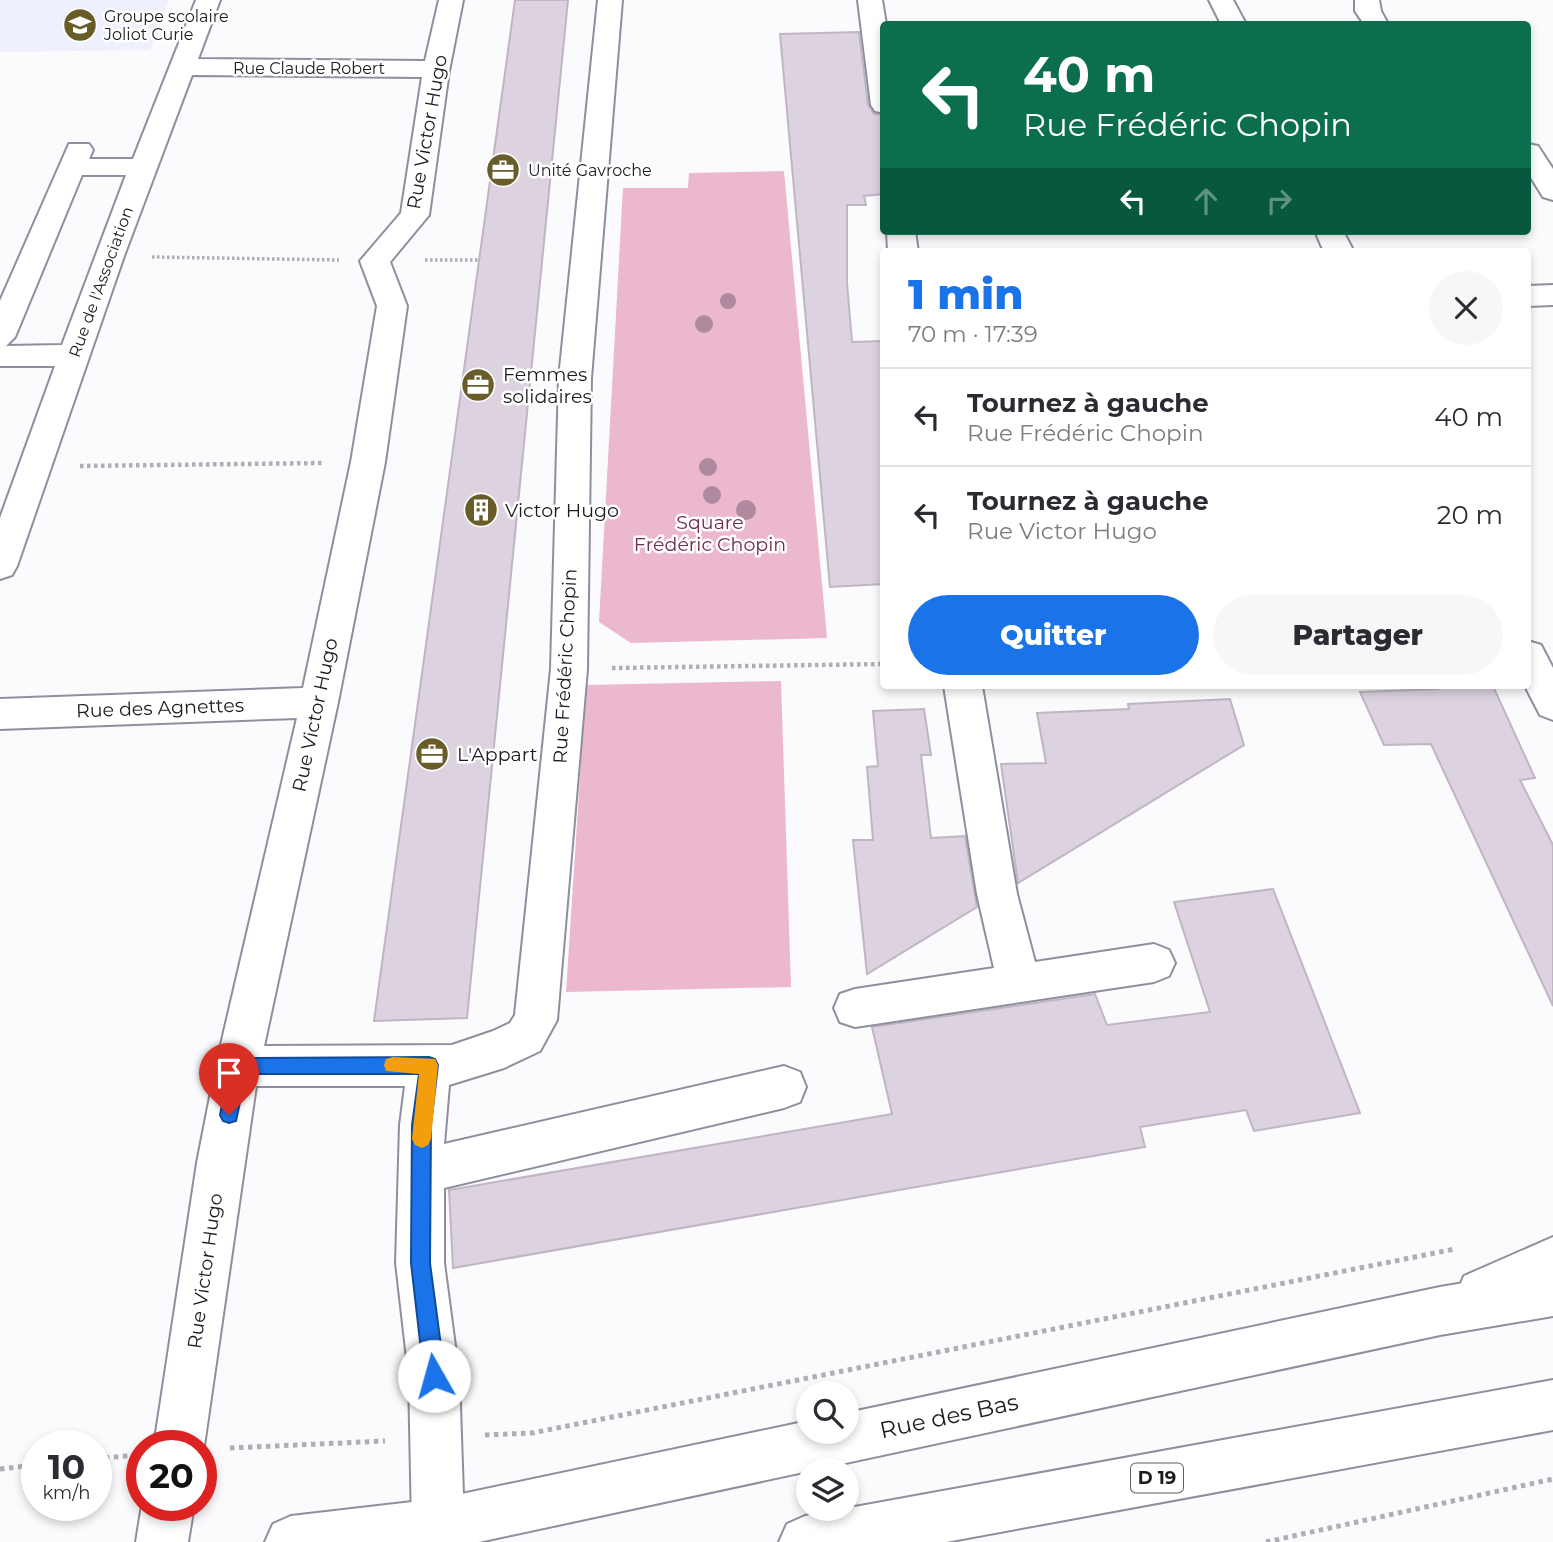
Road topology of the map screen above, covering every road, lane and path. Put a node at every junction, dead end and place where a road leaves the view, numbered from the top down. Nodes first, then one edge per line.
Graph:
1 (208, 0) edge
2 (451, 0) edge
3 (610, 0) edge
4 (870, 0) edge
5 (1221, 0) edge
6 (1367, 0) edge
7 (1232, 21) edge
8 (1374, 21) edge
9 (182, 66) junction
10 (437, 69) junction
11 (880, 75) edge
12 (1531, 157) edge
13 (144, 167) junction
14 (1553, 191) edge
15 (109, 256) junction
16 (480, 260) dead end
17 (375, 261) junction
18 (1553, 295) edge
19 (1531, 296) edge
20 (0, 337) edge
21 (74, 355) junction
22 (0, 356) edge
23 (368, 462) junction
24 (34, 466) junction
25 (8, 514) edge
26 (0, 566) edge
27 (1531, 661) edge
28 (880, 664) edge
29 (569, 669) junction
30 (963, 689) edge
31 (319, 702) junction
32 (1553, 705) edge
33 (0, 714) edge
34 (1154, 962) dead end
35 (1019, 983) junction
36 (855, 1008) dead end
37 (429, 1065) junction
38 (238, 1066) junction
39 (784, 1087) dead end
40 (421, 1171) junction
41 (1468, 1246) dead end
42 (1553, 1261) edge
43 (1553, 1292) edge
44 (1440, 1311) junction
45 (1538, 1410) edge
46 (181, 1430) edge
47 (435, 1438) junction
48 (226, 1448) dead end
49 (21, 1467) edge
50 (0, 1469) edge
51 (1553, 1479) edge
52 (165, 1521) edge
53 (438, 1525) junction
54 (162, 1542) edge
55 (291, 1542) edge
56 (805, 1542) edge
57 (1266, 1542) edge

1 - 9 street, Rue de l'Association
2 - 10 street, Rue Victor Hugo
3 - 29 street, Rue Frédéric Chopin
4 - 11 street
5 - 7 street
6 - 8 street
9 - 10 street, Rue Claude Robert
9 - 13 street, Rue de l'Association
10 - 17 street, Rue Victor Hugo
12 - 14 street
13 - 15 street, Rue de l'Association
13 - 20 street
15 - 17 path
15 - 21 street, Rue de l'Association
16 - 17 path
17 - 23 street, Rue Victor Hugo
18 - 19 street
21 - 22 street
21 - 24 street, Rue de l'Association
23 - 24 path
23 - 31 street, Rue Victor Hugo
24 - 25 street, Rue de l'Association
25 - 26 street, Rue de l'Association
27 - 32 street
28 - 29 path
29 - 37 street, Rue Frédéric Chopin
30 - 35 street
31 - 33 street, Rue des Agnettes
31 - 38 street, Rue Victor Hugo
34 - 35 street
35 - 36 street
37 - 38 street, Rue Frédéric Chopin
37 - 40 street
38 - 46 street, Rue Victor Hugo
39 - 40 street
40 - 47 street
41 - 47 path
42 - 44 street, Rue des Bas
43 - 44 street, Rue des Bas
44 - 53 street, Rue des Bas
45 - 56 street, D 19
47 - 48 path
47 - 53 street
49 - 50 path
51 - 57 path
52 - 54 street
53 - 55 street, Rue des Bas

